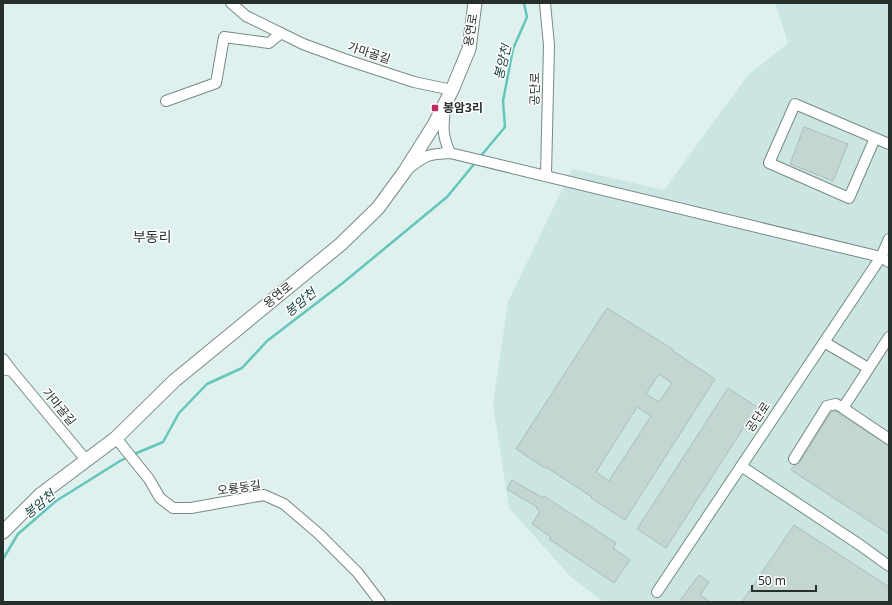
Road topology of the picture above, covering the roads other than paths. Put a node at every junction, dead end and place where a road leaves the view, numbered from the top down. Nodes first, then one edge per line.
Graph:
1 (231, 3) edge
2 (475, 3) edge
3 (545, 3) edge
4 (282, 33) junction
5 (449, 96) junction
6 (166, 101) dead end
7 (875, 138) junction
8 (889, 144) edge
9 (452, 154) junction
10 (405, 171) junction
11 (546, 175) junction
12 (889, 239) edge
13 (885, 259) edge
14 (889, 337) edge
15 (824, 342) junction
16 (3, 359) edge
17 (868, 368) junction
18 (7, 370) edge
19 (843, 408) junction
20 (889, 439) edge
21 (120, 442) junction
22 (84, 457) junction
23 (794, 459) dead end
24 (741, 466) junction
25 (3, 532) edge
26 (889, 566) edge
27 (657, 592) dead end
28 (380, 602) edge

1 - 4 street, 가마골길
2 - 5 main road, 용연로
3 - 11 street, 공단로
4 - 5 street, 가마골길
4 - 6 street
5 - 9 street
5 - 10 main road, 용연로
7 - 7 street
7 - 8 street
9 - 10 street
9 - 11 street
10 - 21 main road, 용연로
11 - 13 street
12 - 13 street, 공단로
13 - 15 street, 공단로
14 - 17 street
15 - 17 street
15 - 24 street, 공단로
16 - 18 street, 가마골길
17 - 19 street
18 - 22 street, 가마골길
19 - 20 street
19 - 23 street
21 - 22 main road, 용연로
21 - 28 street, 오룡동길
22 - 25 main road, 용연로
24 - 26 street
24 - 27 street, 공단로

